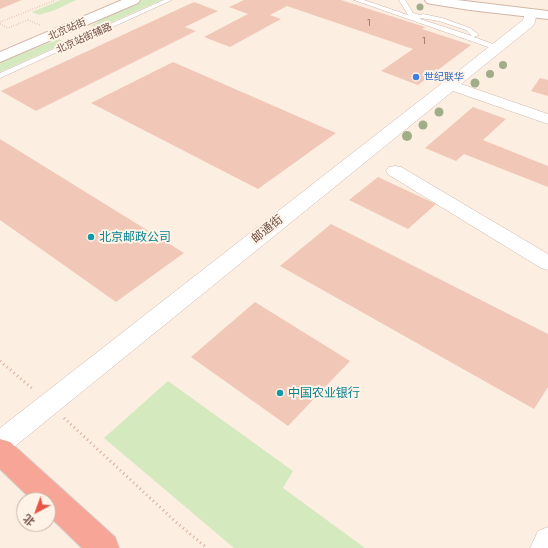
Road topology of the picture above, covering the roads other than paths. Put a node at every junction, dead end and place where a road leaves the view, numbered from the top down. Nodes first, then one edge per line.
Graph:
1 (100, 0) edge
2 (133, 0) edge
3 (169, 0) edge
4 (357, 0) edge
5 (402, 0) edge
6 (432, 0) edge
7 (487, 0) edge
8 (548, 4) edge
9 (80, 8) dead end
10 (536, 9) edge
11 (396, 13) junction
12 (411, 14) junction
13 (490, 45) junction
14 (0, 58) edge
15 (0, 76) edge
16 (448, 84) junction
17 (548, 119) edge
18 (395, 171) dead end
19 (548, 263) edge
20 (0, 443) edge
21 (0, 451) edge
22 (548, 541) edge
23 (104, 548) edge
24 (544, 548) edge

1 - 9 main road, 北京站街
2 - 14 main road, 北京站街
3 - 15 lane, 北京站街辅路
4 - 11 lane
5 - 12 lane
6 - 10 main road
7 - 10 main road
8 - 10 main road
10 - 13 street, 邮通街
11 - 12 lane
11 - 13 lane
12 - 13 lane
13 - 16 street, 邮通街
16 - 17 street
16 - 20 street, 邮通街
18 - 19 street
21 - 23 highway
22 - 24 street

